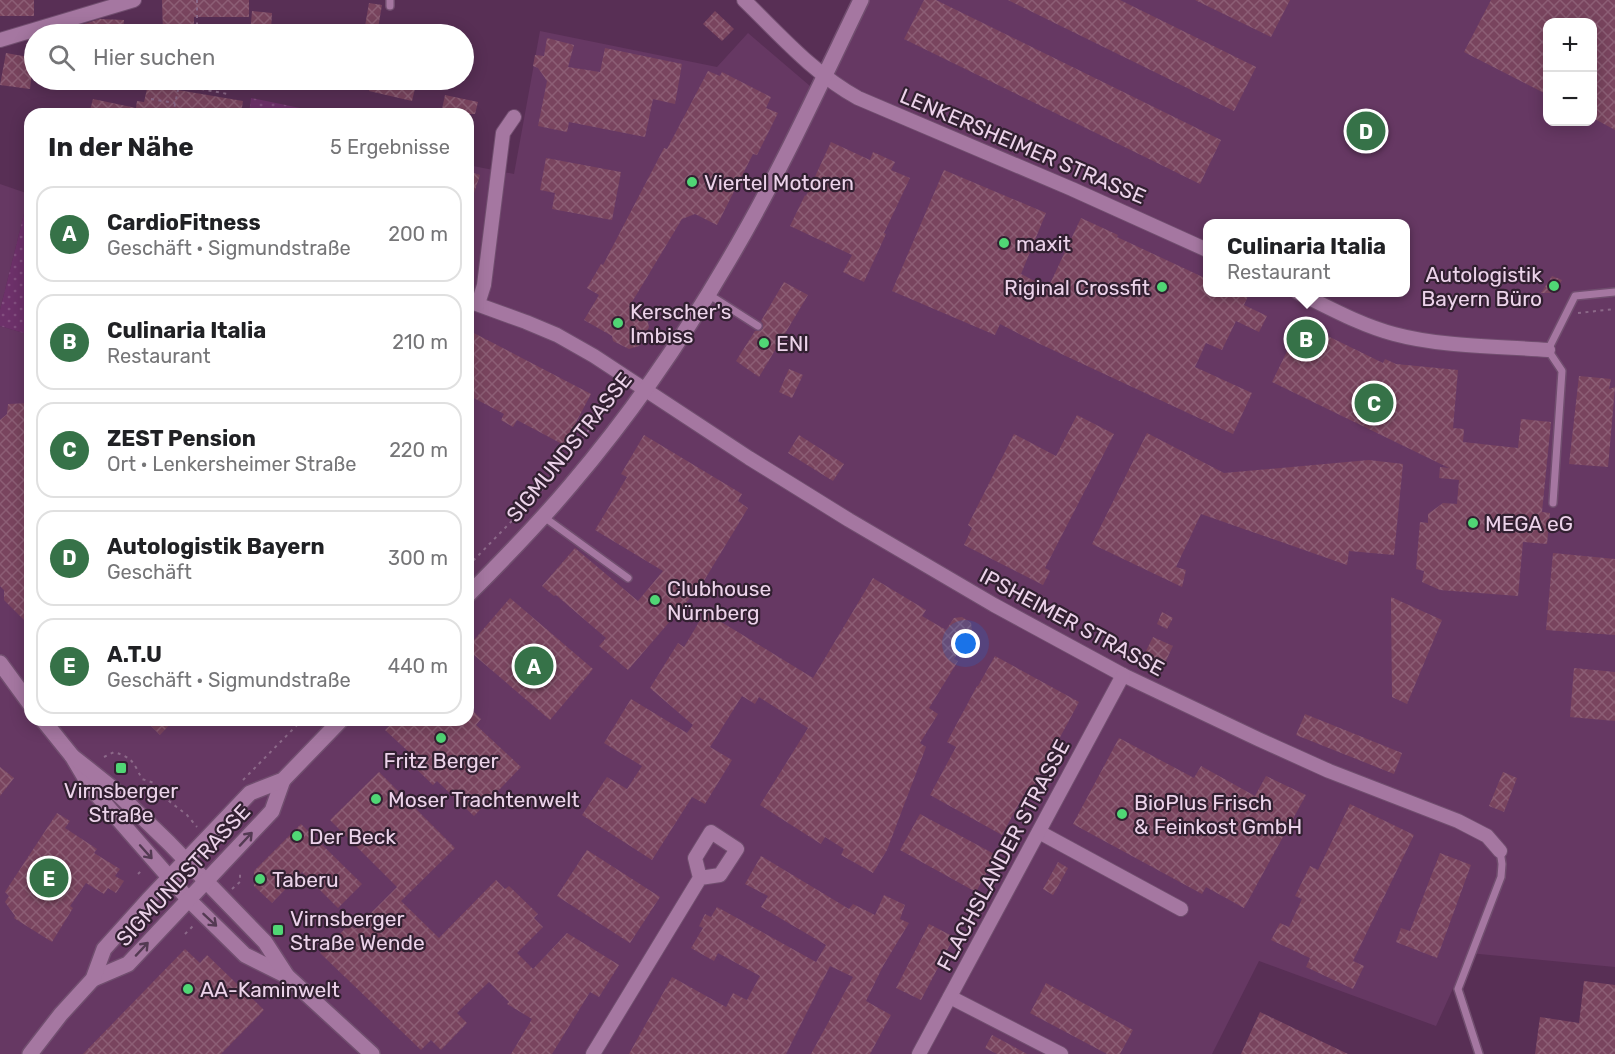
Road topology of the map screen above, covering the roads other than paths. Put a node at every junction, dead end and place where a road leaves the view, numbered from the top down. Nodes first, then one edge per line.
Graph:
1 (134, 0) edge
2 (744, 0) edge
3 (861, 0) edge
4 (54, 24) edge
5 (24, 33) edge
6 (0, 40) edge
7 (824, 75) junction
8 (514, 117) dead end
9 (1203, 248) edge
10 (1615, 292) edge
11 (708, 294) junction
12 (1308, 297) edge
13 (474, 301) edge
14 (474, 303) edge
15 (758, 326) dead end
16 (1548, 350) junction
17 (645, 389) junction
18 (1553, 503) dead end
19 (543, 517) junction
20 (628, 578) dead end
21 (474, 589) edge
22 (2, 671) edge
23 (1123, 675) junction
24 (24, 697) edge
25 (48, 726) edge
26 (335, 726) edge
27 (72, 756) junction
28 (283, 780) junction
29 (1040, 832) junction
30 (1500, 851) joint
31 (186, 860) junction
32 (169, 878) junction
33 (700, 878) dead end
34 (206, 881) junction
35 (189, 900) junction
36 (1181, 909) dead end
37 (287, 976) junction
38 (93, 979) junction
39 (950, 997) junction
40 (30, 1054) edge
41 (372, 1054) edge
42 (593, 1054) edge
43 (919, 1054) edge
44 (1061, 1054) edge
45 (1479, 1054) edge

1 - 4 street
2 - 7 street, LENKERSHEIMER STRASSE
3 - 7 main road, SIGMUNDSTRASSE
5 - 6 street
7 - 9 street, LENKERSHEIMER STRASSE
7 - 11 main road, SIGMUNDSTRASSE
8 - 13 street
10 - 16 lane
11 - 15 lane
11 - 17 main road, SIGMUNDSTRASSE
12 - 16 street
14 - 17 street, IPSHEIMER STRASSE
16 - 18 lane
17 - 19 main road, SIGMUNDSTRASSE
17 - 23 street, IPSHEIMER STRASSE
19 - 20 lane
19 - 21 main road, SIGMUNDSTRASSE
22 - 24 main road
23 - 29 street, FLACHSLANDER STRASSE
23 - 30 street, IPSHEIMER STRASSE
25 - 27 main road
26 - 28 main road, SIGMUNDSTRASSE
27 - 31 main road
27 -> 32 main road
28 - 31 main road, SIGMUNDSTRASSE
34 -> 28 main road, SIGMUNDSTRASSE
29 - 36 street
29 - 39 street, FLACHSLANDER STRASSE
30 - 45 lane
31 - 32 main road, SIGMUNDSTRASSE
31 - 34 main road
32 - 35 main road
32 - 38 main road, SIGMUNDSTRASSE
33 - 42 street
34 - 35 main road, SIGMUNDSTRASSE
34 - 37 main road
35 -> 37 main road
38 -> 35 main road, SIGMUNDSTRASSE
37 - 41 main road
38 - 40 main road, SIGMUNDSTRASSE
39 - 43 street, FLACHSLANDER STRASSE
39 - 44 street

